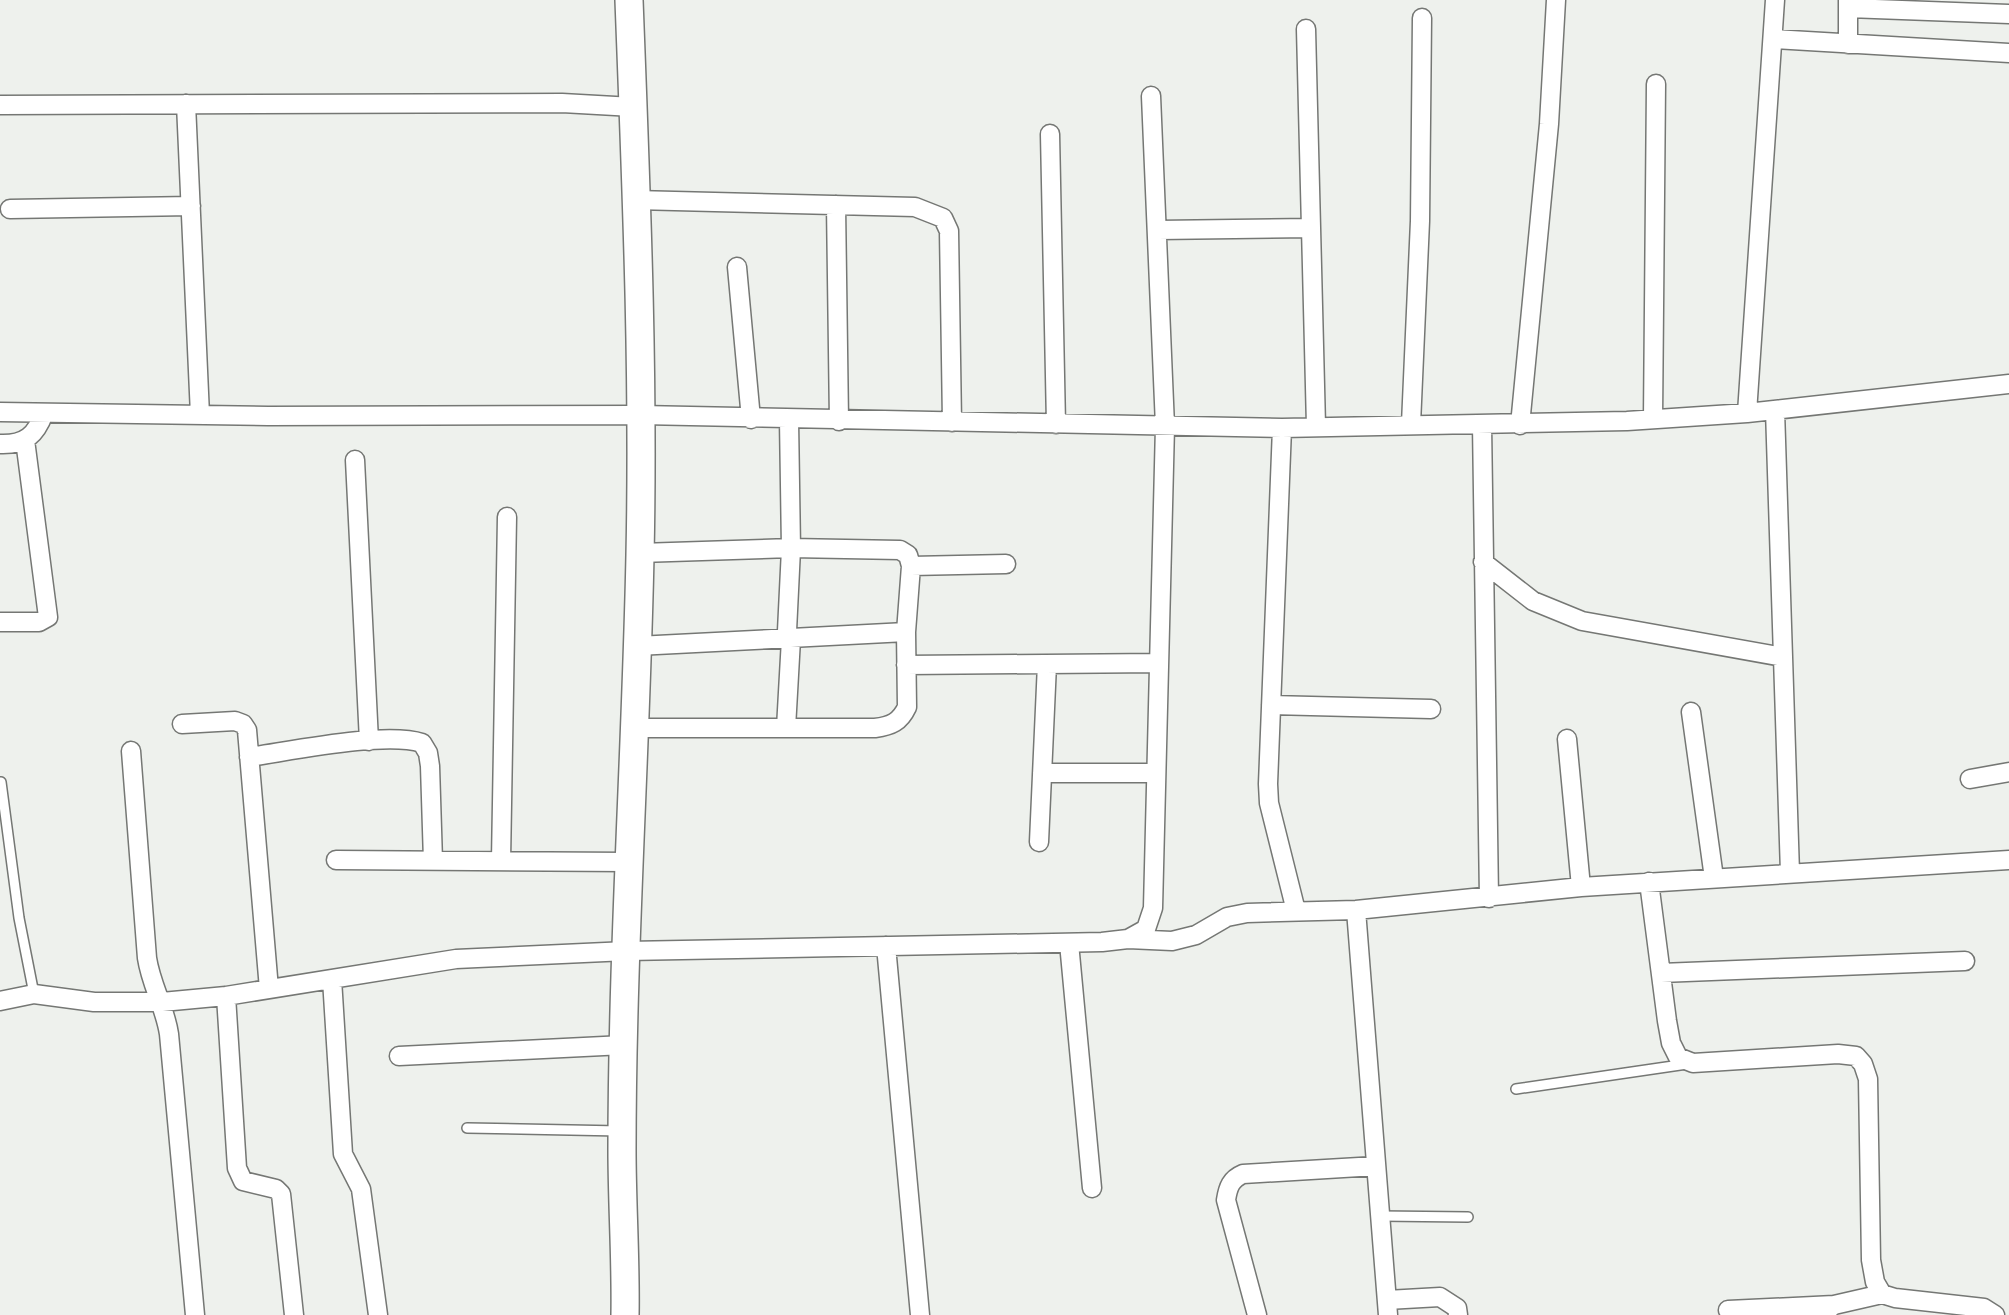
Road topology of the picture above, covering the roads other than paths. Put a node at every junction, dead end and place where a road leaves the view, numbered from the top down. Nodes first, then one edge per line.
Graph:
1 (629, 0) edge
2 (1556, 0) edge
3 (1775, 0) edge
4 (2008, 0) edge
5 (1848, 4) edge
6 (2009, 11) edge
7 (1422, 18) dead end
8 (1306, 29) dead end
9 (1773, 39) junction
10 (1848, 44) junction
11 (2009, 53) edge
12 (1656, 84) dead end
13 (1151, 96) dead end
14 (186, 104) junction
15 (0, 105) edge
16 (633, 107) junction
17 (1050, 134) dead end
18 (635, 200) junction
19 (836, 205) junction
20 (191, 206) junction
21 (10, 209) dead end
22 (1311, 228) junction
23 (1158, 230) junction
24 (737, 267) dead end
25 (2009, 384) edge
26 (1774, 410) junction
27 (0, 412) edge
28 (44, 413) junction
29 (1747, 413) junction
30 (200, 415) junction
31 (641, 415) junction
32 (751, 419) junction
33 (1653, 419) junction
34 (789, 420) junction
35 (838, 421) junction
36 (952, 422) junction
37 (1056, 424) junction
38 (1411, 424) junction
39 (1482, 424) junction
40 (1520, 425) junction
41 (1165, 426) junction
42 (1316, 426) junction
43 (1282, 428) junction
44 (25, 440) junction
45 (0, 444) edge
46 (355, 460) dead end
47 (507, 517) dead end
48 (791, 548) junction
49 (640, 554) junction
50 (1483, 562) junction
51 (1006, 564) dead end
52 (911, 566) junction
53 (0, 622) edge
54 (906, 632) junction
55 (791, 639) junction
56 (637, 646) junction
57 (1783, 657) junction
58 (1159, 663) junction
59 (1047, 664) junction
60 (906, 665) junction
61 (1271, 705) junction
62 (1431, 709) dead end
63 (1691, 712) dead end
64 (182, 724) dead end
65 (634, 728) junction
66 (786, 728) junction
67 (1567, 739) dead end
68 (369, 741) junction
69 (131, 751) dead end
70 (249, 757) junction
71 (2009, 772) edge
72 (1042, 773) junction
73 (1156, 774) junction
74 (1970, 779) dead end
75 (1, 782) edge
76 (1039, 842) dead end
77 (336, 860) dead end
78 (2009, 860) edge
79 (433, 861) junction
80 (501, 861) junction
81 (628, 862) junction
82 (1790, 873) junction
83 (1714, 878) junction
84 (1649, 882) junction
85 (1581, 887) junction
86 (1489, 898) junction
87 (1356, 910) junction
88 (1296, 912) junction
89 (1128, 939) junction
90 (1068, 943) junction
91 (886, 946) junction
92 (627, 951) junction
93 (1965, 961) dead end
94 (1661, 973) junction
95 (332, 979) junction
96 (269, 989) junction
97 (33, 994) junction
98 (226, 996) junction
99 (0, 1001) edge
100 (162, 1002) junction
101 (624, 1044) junction
102 (399, 1056) dead end
103 (1693, 1063) junction
104 (1516, 1089) dead end
105 (467, 1128) dead end
106 (622, 1131) junction
107 (1376, 1166) junction
108 (1092, 1188) dead end
109 (1380, 1216) junction
110 (1468, 1217) dead end
111 (1882, 1294) junction
112 (1387, 1308) edge
113 (1728, 1310) dead end
114 (1828, 1310) edge
115 (195, 1315) edge
116 (294, 1315) edge
117 (378, 1315) edge
118 (625, 1315) edge
119 (920, 1315) edge
120 (1257, 1315) edge
121 (1458, 1315) edge
122 (1995, 1315) edge

1 - 16 street
2 - 40 street
3 - 9 street
4 - 6 street
5 - 6 street
5 - 10 street
7 - 38 street
8 - 22 street
9 - 10 street
9 - 29 street
10 - 11 street
12 - 33 street
13 - 23 street
14 - 15 street
14 - 16 street
14 - 20 street
16 - 18 street
17 - 37 street
18 - 19 street
18 - 31 street
19 - 35 street
19 - 36 street
20 - 21 street
20 - 30 street
22 - 23 street
22 - 42 street
23 - 41 street
24 - 32 street
25 - 26 street
26 - 29 street
26 - 57 street
27 - 28 street
28 - 30 street
28 - 44 street
29 - 33 street
30 - 31 street
31 - 32 street
31 - 49 street
32 - 34 street
33 - 40 street
34 - 35 street
34 - 48 street
35 - 36 street
36 - 37 street
37 - 41 street
38 - 39 street
38 - 42 street
39 - 40 street
39 - 50 street
41 - 43 street
41 - 58 street
42 - 43 street
43 - 61 street
44 - 45 street
44 - 53 street
46 - 68 street
47 - 80 street
48 - 49 street
48 - 52 street
48 - 55 street
49 - 56 street
50 - 57 street
50 - 86 street
51 - 52 street
52 - 54 street
54 - 55 street
54 - 60 street
55 - 56 street
55 - 66 street
56 - 65 street
57 - 82 street
58 - 59 street
58 - 73 street
59 - 60 street
59 - 72 street
60 - 66 street
61 - 62 street
61 - 88 street
63 - 83 street
64 - 70 street
65 - 66 street
65 - 81 street
67 - 85 street
68 - 70 street
68 - 79 street
69 - 100 street
70 - 96 street
71 - 74 street
72 - 73 street
72 - 76 street
73 - 89 street
75 - 97 lane
77 - 79 street
78 - 82 street
79 - 80 street
80 - 81 street
81 - 92 street
82 - 83 street
83 - 84 street
84 - 85 street
84 - 94 street
85 - 86 street
86 - 87 street
87 - 88 street
87 - 107 street
88 - 89 street
89 - 90 street
90 - 91 street
90 - 108 street
91 - 92 street
91 - 119 street
92 - 95 street
92 - 101 street
93 - 94 street
94 - 103 street
95 - 96 street
95 - 117 street
96 - 98 street
97 - 99 street
97 - 100 street
98 - 100 street
98 - 116 street
100 - 115 street
101 - 102 street
101 - 106 street
103 - 104 lane
103 - 111 street
105 - 106 lane
106 - 118 street
107 - 109 street
107 - 120 street
109 - 110 lane
109 - 112 street
111 - 114 street
111 - 122 street
112 - 121 street
113 - 114 street

